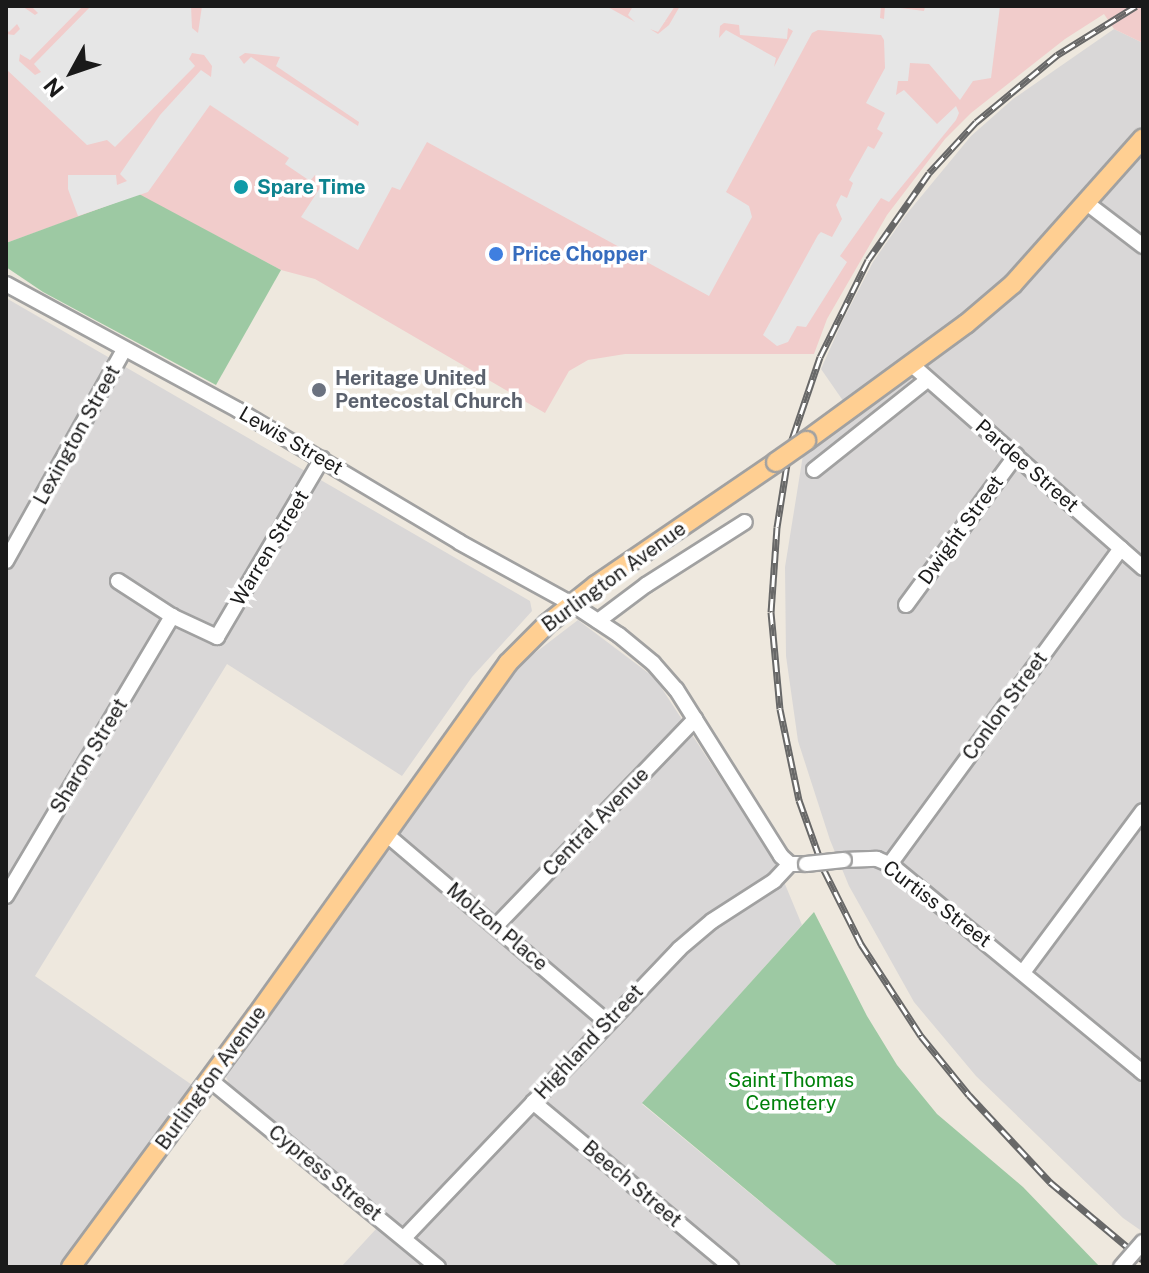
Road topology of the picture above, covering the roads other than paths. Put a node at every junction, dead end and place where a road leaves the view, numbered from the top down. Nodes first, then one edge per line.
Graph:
1 (1143, 138) edge
2 (1088, 204) junction
3 (1143, 246) edge
4 (6, 284) edge
5 (124, 350) junction
6 (911, 364) junction
7 (927, 380) junction
8 (1016, 455) junction
9 (322, 459) junction
10 (814, 470) dead end
11 (745, 522) dead end
12 (1121, 548) junction
13 (6, 561) edge
14 (1143, 568) edge
15 (118, 581) dead end
16 (572, 604) junction
17 (906, 605) dead end
18 (172, 616) junction
19 (598, 621) junction
20 (695, 719) junction
21 (1143, 811) edge
22 (386, 834) junction
23 (790, 864) junction
24 (890, 864) junction
25 (6, 896) edge
26 (497, 925) junction
27 (1024, 971) junction
28 (607, 1022) junction
29 (1143, 1073) edge
30 (210, 1080) junction
31 (533, 1102) junction
32 (404, 1238) junction
33 (1143, 1242) edge
34 (71, 1267) edge
35 (438, 1267) edge
36 (731, 1267) edge
37 (1121, 1267) edge

1 - 2 main road, Burlington Avenue
2 - 3 street
2 - 6 main road, Burlington Avenue
4 - 5 street, Lewis Street
5 - 9 street, Lewis Street
5 - 13 street, Lexington Street
6 - 7 street, Pardee Street
6 - 16 main road, Burlington Avenue, bridge
7 - 8 street, Pardee Street
7 - 10 street
8 - 12 street, Pardee Street
8 - 17 street, Dwight Street
9 - 16 street, Lewis Street
9 - 18 street, Warren Street
11 - 19 street, Burlington Avenue
12 - 14 street, Pardee Street
12 - 24 street, Conlon Street
15 - 18 street
16 - 19 street
16 - 22 main road, Burlington Avenue
18 - 25 street, Sharon Street
19 - 20 street
20 - 23 street
20 - 26 street, Central Avenue
21 - 27 street
22 - 26 street, Molzon Place
22 - 30 main road, Burlington Avenue
23 - 24 street, Curtiss Street, bridge
23 - 28 street, Highland Street
24 - 27 street, Curtiss Street
26 - 28 street, Molzon Place
27 - 29 street, Curtiss Street
28 - 31 street, Highland Street
30 - 32 street, Cypress Street
30 - 34 main road, Burlington Avenue
31 - 32 street, Highland Street
31 - 36 street, Beech Street
32 - 35 street, Cypress Street
33 - 37 street, bridge

